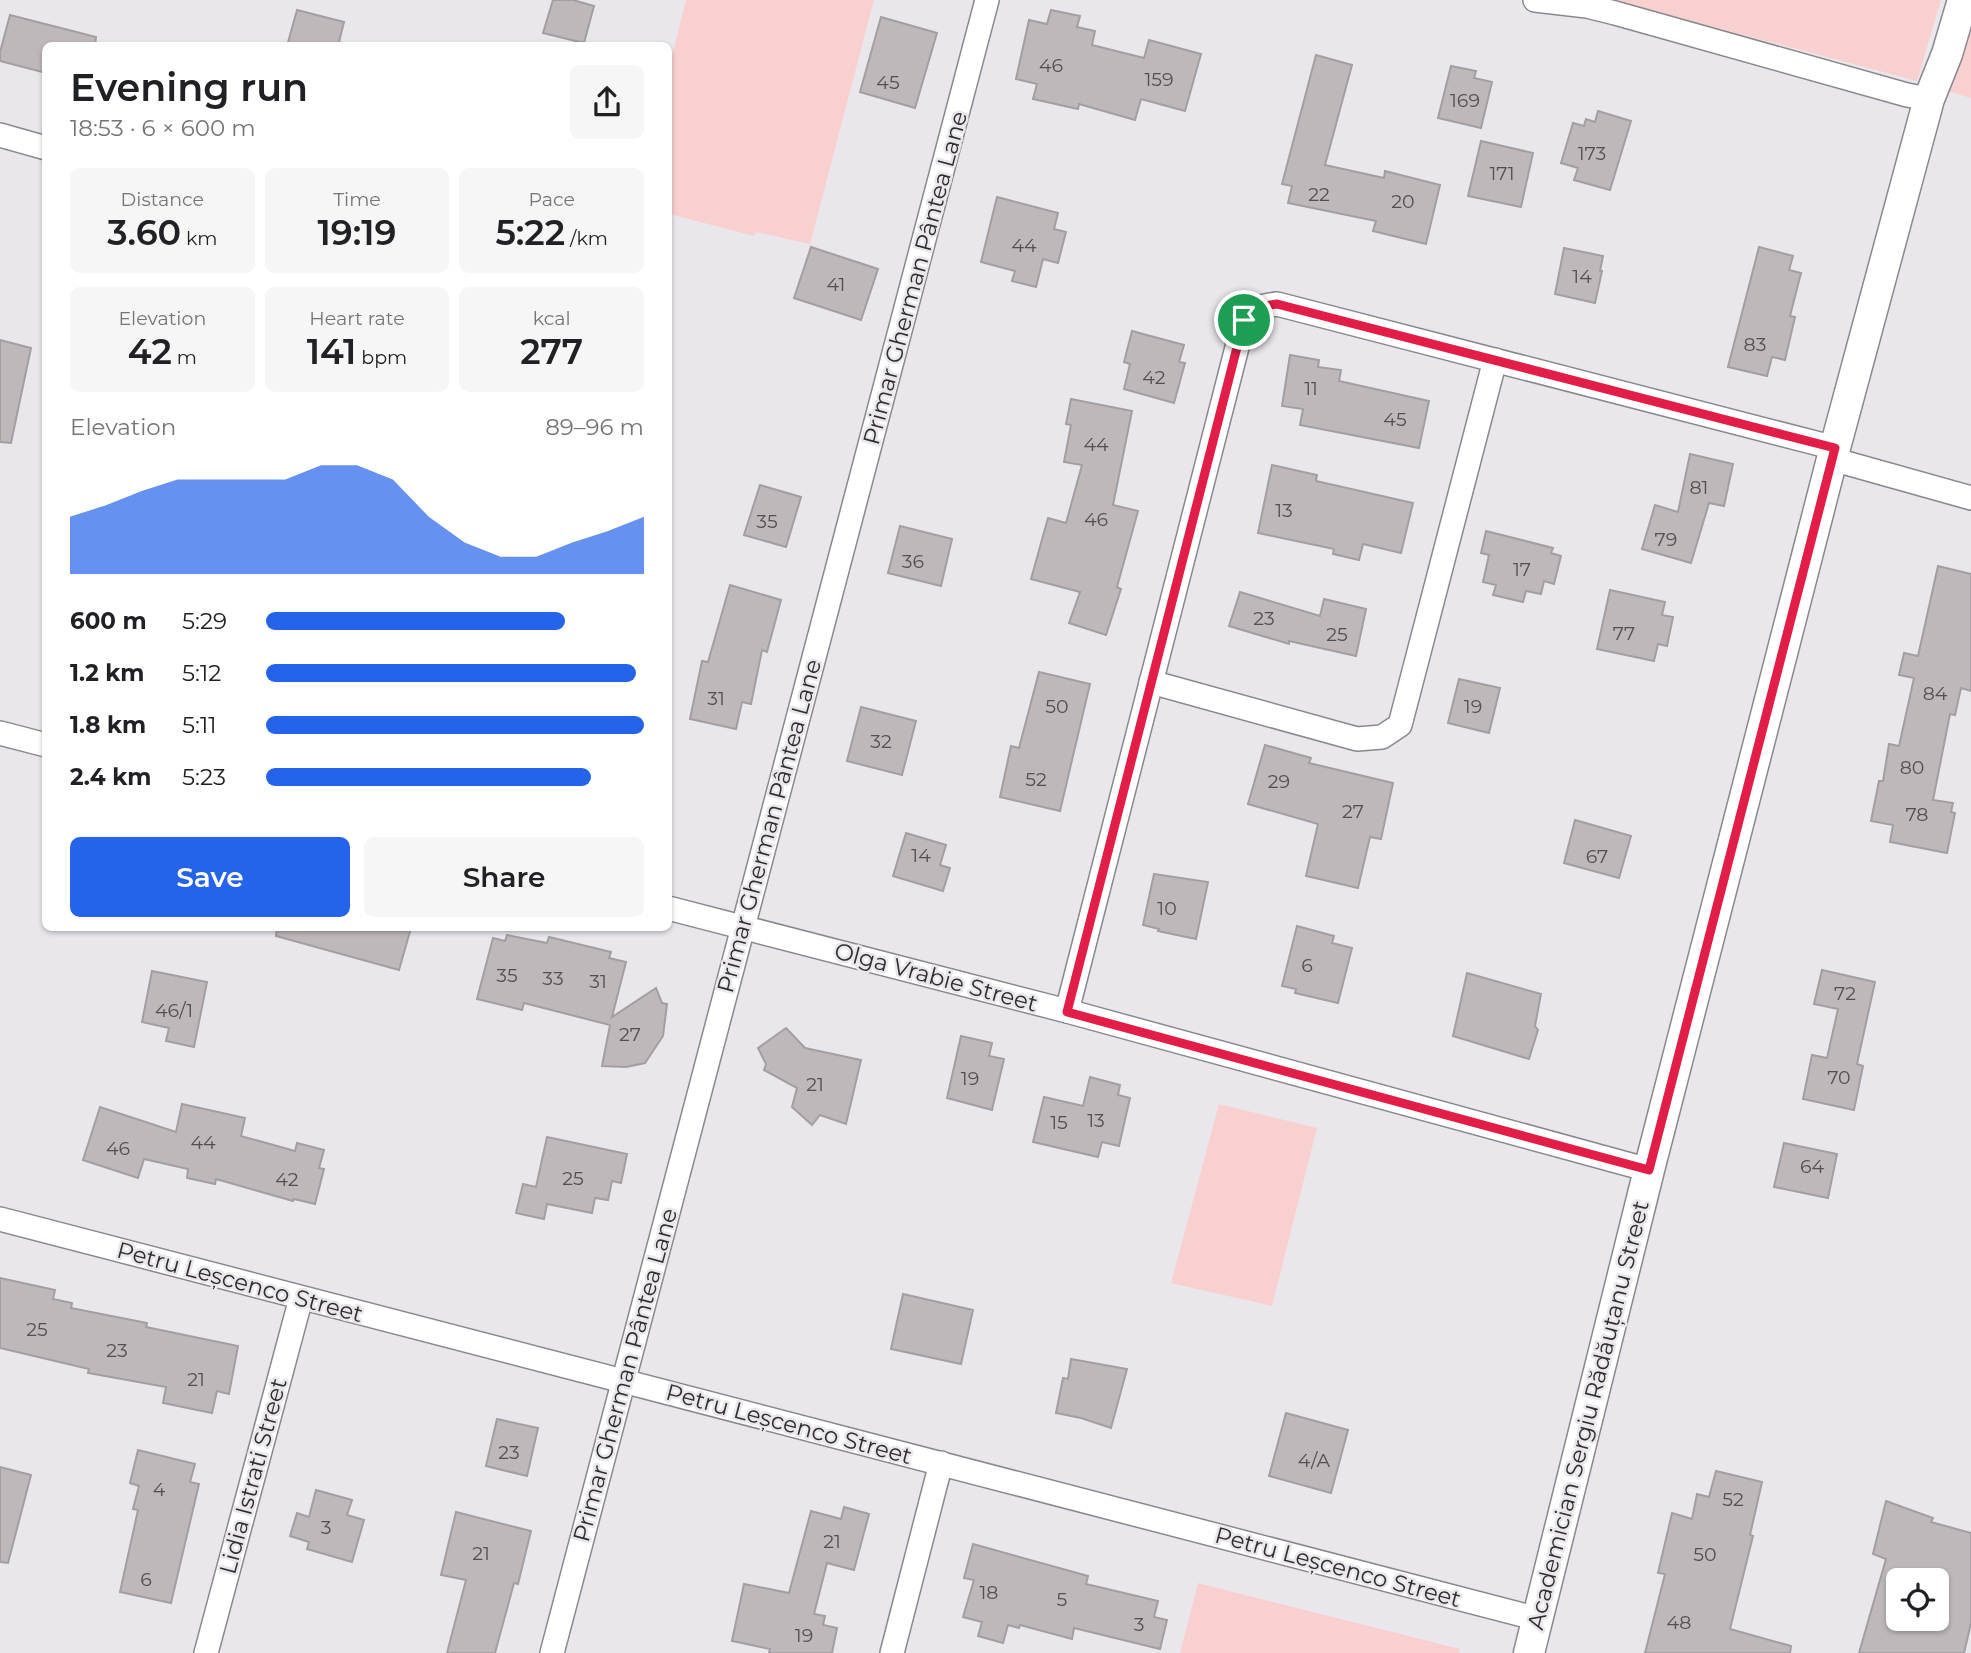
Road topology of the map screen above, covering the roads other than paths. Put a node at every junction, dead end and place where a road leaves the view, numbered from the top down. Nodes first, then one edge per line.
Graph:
1 (988, 0) edge
2 (1535, 0) edge
3 (1963, 0) edge
4 (1929, 99) junction
5 (0, 135) edge
6 (42, 147) edge
7 (1495, 360) junction
8 (1833, 454) junction
9 (1971, 498) edge
10 (1151, 682) junction
11 (0, 733) edge
12 (42, 744) edge
13 (672, 909) edge
14 (742, 927) junction
15 (1067, 1012) junction
16 (1649, 1170) junction
17 (0, 1219) edge
18 (301, 1298) junction
19 (623, 1381) junction
20 (941, 1464) junction
21 (1538, 1619) junction
22 (206, 1653) edge
23 (552, 1653) edge
24 (892, 1653) edge
25 (1529, 1653) edge

1 - 14 street, Primar Gherman Pântea Lane
2 - 4 street
3 - 4 street, Academician Sergiu Rădăuțanu Street
4 - 8 street, Academician Sergiu Rădăuțanu Street
5 - 6 street
7 - 8 street
7 - 10 street
7 - 10 street
8 - 9 street
8 - 16 street, Academician Sergiu Rădăuțanu Street
10 - 15 street
11 - 12 street
13 - 14 street, Olga Vrabie Street
14 - 15 street, Olga Vrabie Street
14 - 19 street, Primar Gherman Pântea Lane
15 - 16 street, Olga Vrabie Street
16 - 21 street, Academician Sergiu Rădăuțanu Street
17 - 18 street, Petru Leșcenco Street
18 - 19 street, Petru Leșcenco Street
18 - 22 street, Lidia Istrati Street
19 - 20 street, Petru Leșcenco Street
19 - 23 street, Primar Gherman Pântea Lane
20 - 21 street, Petru Leșcenco Street
20 - 24 street
21 - 25 street, Academician Sergiu Rădăuțanu Street

